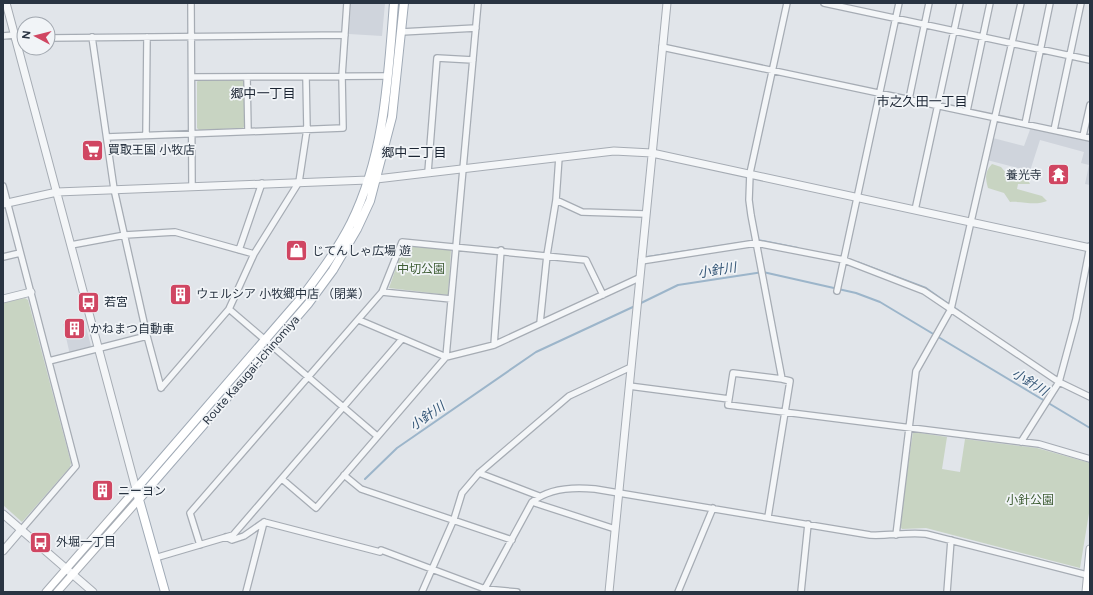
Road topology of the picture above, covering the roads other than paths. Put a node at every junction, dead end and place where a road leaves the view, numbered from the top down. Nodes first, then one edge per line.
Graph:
1 (6, 3) edge
2 (191, 3) edge
3 (348, 3) edge
4 (394, 3) edge
5 (404, 3) edge
6 (478, 3) edge
7 (667, 3) edge
8 (787, 3) edge
9 (824, 3) edge
10 (899, 3) edge
11 (930, 3) edge
12 (960, 3) edge
13 (990, 3) edge
14 (1021, 3) edge
15 (1050, 3) edge
16 (1081, 3) edge
17 (896, 18) junction
18 (925, 24) junction
19 (476, 28) junction
20 (954, 30) junction
21 (401, 32) junction
22 (345, 35) junction
23 (3, 36) edge
24 (191, 36) junction
25 (14, 37) junction
26 (92, 37) junction
27 (147, 37) junction
28 (983, 37) junction
29 (56, 38) edge
30 (1012, 43) junction
31 (662, 47) junction
32 (1041, 49) junction
33 (1070, 56) junction
34 (473, 60) junction
35 (1090, 60) edge
36 (772, 70) junction
37 (342, 76) junction
38 (388, 76) junction
39 (192, 77) junction
40 (247, 77) junction
41 (306, 77) junction
42 (880, 92) junction
43 (909, 99) junction
44 (938, 105) junction
45 (1090, 105) edge
46 (967, 111) junction
47 (996, 117) junction
48 (1025, 124) junction
49 (307, 129) junction
50 (1054, 130) junction
51 (248, 131) junction
52 (192, 133) junction
53 (146, 134) junction
54 (1084, 136) junction
55 (107, 137) junction
56 (1090, 138) edge
57 (652, 153) junction
58 (559, 157) junction
59 (463, 168) junction
60 (428, 172) junction
61 (750, 173) junction
62 (372, 179) junction
63 (299, 182) junction
64 (262, 183) junction
65 (3, 186) edge
66 (192, 186) junction
67 (114, 189) junction
68 (57, 192) junction
69 (858, 197) junction
70 (556, 200) junction
71 (5, 204) edge
72 (915, 210) junction
73 (645, 214) junction
74 (971, 222) junction
75 (125, 235) junction
76 (756, 243) junction
77 (71, 245) junction
78 (456, 246) junction
79 (1090, 247) edge
80 (239, 250) junction
81 (501, 250) junction
82 (20, 253) junction
83 (254, 254) junction
84 (547, 255) junction
85 (3, 257) edge
86 (844, 260) junction
87 (641, 261) junction
88 (639, 278) junction
89 (838, 291) dead end
90 (31, 292) junction
91 (382, 292) junction
92 (603, 295) junction
93 (3, 299) edge
94 (451, 299) junction
95 (229, 309) junction
96 (951, 309) junction
97 (359, 320) junction
98 (540, 323) junction
99 (147, 336) junction
100 (265, 339) junction
101 (402, 340) junction
102 (272, 345) junction
103 (494, 345) junction
104 (98, 349) junction
105 (446, 357) junction
106 (49, 361) junction
107 (631, 367) junction
108 (309, 377) junction
109 (782, 379) junction
110 (1059, 382) junction
111 (629, 386) junction
112 (1090, 397) edge
113 (729, 399) junction
114 (343, 407) junction
115 (784, 411) junction
116 (909, 428) junction
117 (377, 436) junction
118 (1021, 442) junction
119 (1090, 459) edge
120 (479, 473) junction
121 (344, 475) junction
122 (282, 479) junction
123 (136, 489) junction
124 (618, 492) junction
125 (539, 496) junction
126 (140, 498) junction
127 (532, 502) junction
128 (713, 508) junction
129 (3, 514) edge
130 (768, 517) junction
131 (454, 519) junction
132 (264, 522) junction
133 (808, 524) junction
134 (21, 530) junction
135 (615, 530) junction
136 (896, 535) junction
137 (226, 537) junction
138 (512, 540) junction
139 (951, 540) junction
140 (200, 545) junction
141 (1090, 549) edge
142 (3, 551) edge
143 (155, 558) junction
144 (66, 569) junction
145 (433, 570) junction
146 (72, 575) junction
147 (1087, 575) junction
148 (484, 590) edge
149 (46, 592) edge
150 (58, 592) edge
151 (93, 592) edge
152 (165, 592) edge
153 (246, 592) edge
154 (422, 592) edge
155 (518, 592) edge
156 (609, 592) edge
157 (678, 592) edge
158 (801, 592) edge
159 (947, 592) edge
160 (1086, 592) edge

1 - 25 street
2 - 24 street
3 - 22 street
4 - 38 main road, Route Kasugai-Ichinomiya
5 - 21 main road, Route Kasugai-Ichinomiya
6 - 19 street
7 - 31 street
8 - 36 street
9 - 17 street
10 - 17 street
11 - 18 street
12 - 20 street
13 - 28 street
14 - 30 street
15 - 32 street
16 - 33 street
17 - 18 street
17 - 42 street
18 - 20 street
18 - 43 street
19 - 21 street
19 - 34 street
20 - 28 street
20 - 44 street
21 - 62 main road, Route Kasugai-Ichinomiya
22 - 24 street
22 - 37 street
23 - 25 street
24 - 27 street
24 - 39 street
25 - 68 street
26 - 27 street
26 - 29 street
26 - 55 street
27 - 53 street
28 - 30 street
28 - 46 street
30 - 32 street
30 - 47 street
31 - 36 street
31 - 57 street
32 - 33 street
32 - 48 street
33 - 35 street
33 - 50 street
34 - 59 street
34 - 60 street
36 - 42 street
36 - 61 street
37 - 38 street
37 - 41 street
37 - 49 street
38 - 62 main road, Route Kasugai-Ichinomiya
39 - 40 street
39 - 52 street
40 - 41 street
40 - 51 street
41 - 49 street
42 - 43 street
42 - 69 street
43 - 44 street
44 - 46 street
44 - 72 street
45 - 54 street
46 - 47 street
47 - 48 street
47 - 74 street
48 - 50 street
49 - 51 street
49 - 63 street
50 - 54 street
51 - 52 street
52 - 53 street
52 - 66 street
53 - 55 street
54 - 56 street
55 - 67 street
57 - 58 street
57 - 61 street
57 - 73 street
58 - 59 street
58 - 70 street
59 - 60 street
59 - 78 street
60 - 62 street
61 - 69 street
61 - 76 street
62 - 63 street
62 - 100 main road, Route Kasugai-Ichinomiya
62 - 102 main road, Route Kasugai-Ichinomiya
63 - 64 street
63 - 83 street
64 - 66 street
64 - 80 street
65 - 71 street
66 - 67 street
67 - 68 street
67 - 75 street
68 - 71 street
68 - 77 street
69 - 72 street
69 - 86 street
70 - 73 street
70 - 84 street
71 - 82 street
72 - 74 street
73 - 87 street
74 - 79 street
74 - 96 street
75 - 77 street
75 - 80 street
75 - 99 street
76 - 86 street
76 - 87 street
76 - 109 street
77 - 104 street
78 - 81 street
78 - 91 street
78 - 94 street
79 - 110 street
80 - 83 street
81 - 84 street
81 - 103 street
82 - 85 street
82 - 90 street
83 - 95 street
84 - 92 street
84 - 98 street
86 - 89 street
86 - 96 street
87 - 88 street
88 - 92 street
88 - 107 street
90 - 93 street
90 - 106 street
91 - 94 street
91 - 97 street
92 - 98 street
94 - 105 street
95 - 99 street
95 - 100 street
96 - 110 street
96 - 116 street
97 - 101 street
97 - 108 street
98 - 103 street
99 - 104 street
100 - 102 street
100 - 123 main road, Route Kasugai-Ichinomiya
101 - 105 street
101 - 114 street
102 - 108 street
102 - 126 main road, Route Kasugai-Ichinomiya
103 - 105 street
104 - 106 street
104 - 123 street
105 - 117 street
106 - 134 street
107 - 111 street
107 - 120 street
108 - 114 street
108 - 140 street
109 - 113 street
109 - 115 street
110 - 112 street
110 - 118 street
111 - 113 street
111 - 124 street
113 - 115 street
114 - 117 street
114 - 122 street
115 - 116 street
115 - 130 street
116 - 118 street
116 - 136 street
117 - 121 street
118 - 119 street
120 - 125 street
120 - 131 street
121 - 122 street
121 - 131 street
122 - 137 street
123 - 126 main road
123 - 144 main road
124 - 125 street
124 - 128 street
124 - 135 street
125 - 127 street
126 - 143 main road
126 - 146 main road
127 - 135 street
127 - 138 street
128 - 130 street
128 - 157 street
129 - 134 street
130 - 133 street
131 - 138 street
131 - 145 street
132 - 137 street
132 - 145 street
132 - 153 street
133 - 136 street
133 - 158 street
134 - 142 street
134 - 144 street
135 - 156 street
136 - 139 street
137 - 140 street
138 - 148 street
139 - 147 street
139 - 159 street
140 - 143 street
141 - 147 main road
143 - 152 main road
144 - 146 street
144 - 149 main road
145 - 148 street
145 - 154 street
146 - 150 main road
146 - 151 street
147 - 160 main road
148 - 155 street

